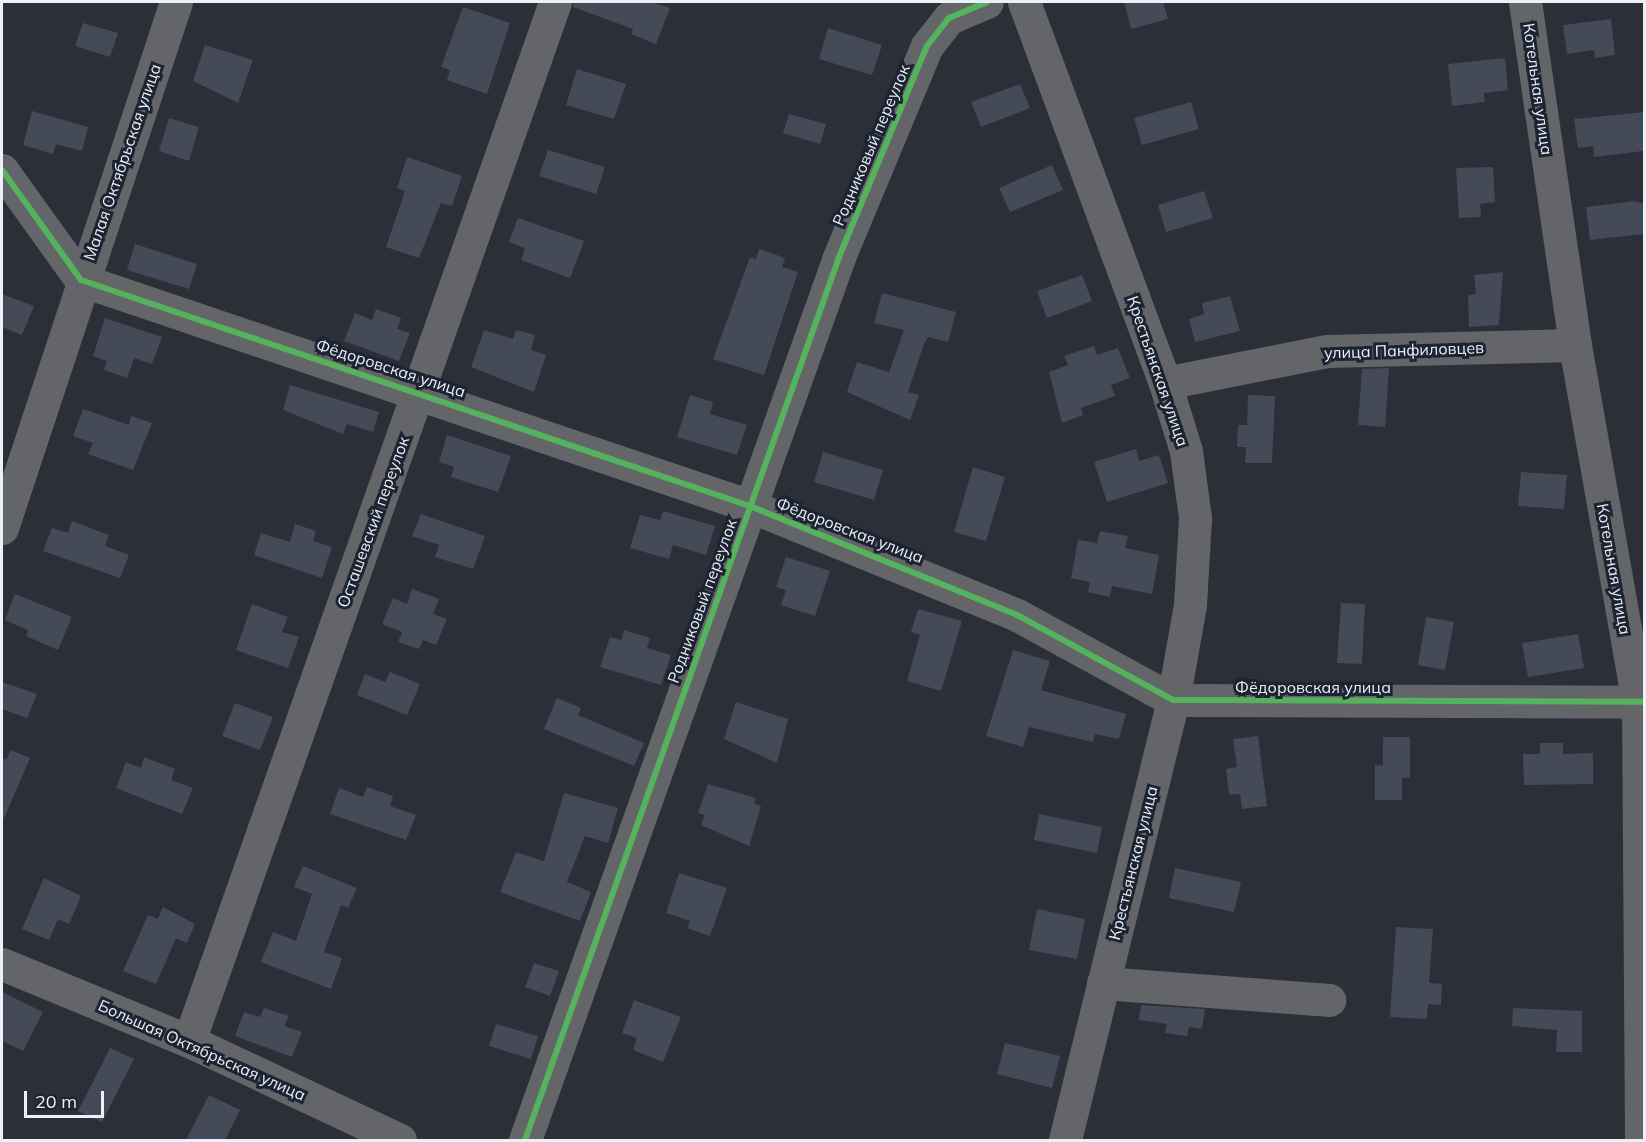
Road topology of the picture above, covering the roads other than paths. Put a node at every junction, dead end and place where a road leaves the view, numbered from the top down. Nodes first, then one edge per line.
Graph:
1 (176, 2) edge
2 (555, 2) edge
3 (987, 2) edge
4 (1024, 2) edge
5 (1525, 2) edge
6 (2, 170) edge
7 (81, 280) junction
8 (1575, 345) junction
9 (1165, 383) junction
10 (420, 391) junction
11 (750, 506) junction
12 (2, 528) edge
13 (1173, 700) junction
14 (1641, 703) edge
15 (2, 964) edge
16 (1103, 983) junction
17 (1329, 1000) dead end
18 (189, 1041) junction
19 (400, 1140) edge
20 (525, 1140) edge
21 (1065, 1140) edge
22 (1641, 1140) edge

1 - 7 street, Малая Октябрьская улица
2 - 10 street, Осташевский переулок
3 - 11 street, Родниковый переулок
4 - 9 street, Крестьянская улица
5 - 8 street, Котельная улица
6 - 7 street
7 - 10 street, Фёдоровская улица
7 - 12 street, Малая Октябрьская улица
8 - 9 street, улица Панфиловцев
8 - 14 street, Котельная улица
9 - 13 street, Крестьянская улица
10 - 11 street, Фёдоровская улица
10 - 18 street, Осташевский переулок
11 - 13 street, Фёдоровская улица
11 - 20 street, Родниковый переулок
13 - 14 street, Фёдоровская улица
13 - 16 street, Крестьянская улица
14 - 22 street, Котельная улица
15 - 18 street, Большая Октябрьская улица
16 - 17 street
16 - 21 street, Крестьянская улица
18 - 19 street, Большая Октябрьская улица

